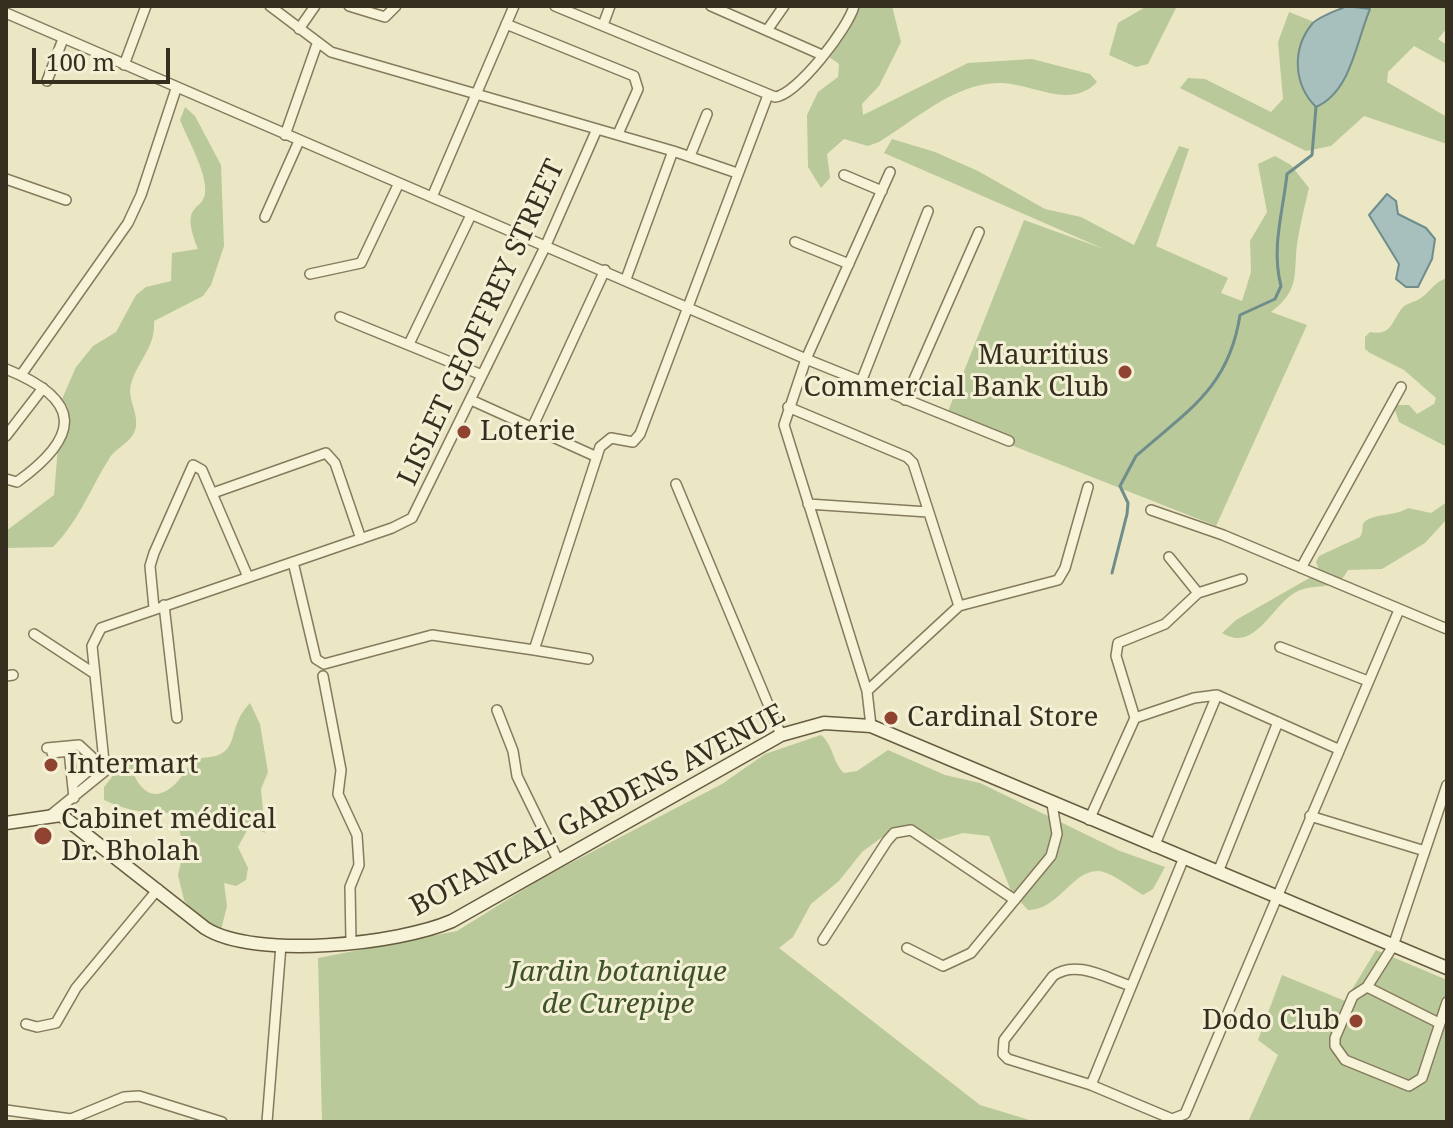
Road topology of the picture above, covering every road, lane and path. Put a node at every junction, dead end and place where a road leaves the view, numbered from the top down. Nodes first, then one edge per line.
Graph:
1 (146, 6) edge
2 (270, 6) edge
3 (315, 6) edge
4 (349, 6) edge
5 (396, 6) edge
6 (514, 6) edge
7 (555, 6) edge
8 (610, 6) edge
9 (711, 6) edge
10 (784, 6) edge
11 (854, 6) edge
12 (6, 13) edge
13 (506, 24) junction
14 (603, 25) junction
15 (299, 29) junction
16 (768, 29) junction
17 (63, 39) junction
18 (317, 44) junction
19 (822, 55) junction
20 (124, 65) junction
21 (47, 81) dead end
22 (176, 89) junction
23 (479, 95) junction
24 (768, 95) junction
25 (707, 114) dead end
26 (597, 129) junction
27 (618, 134) junction
28 (285, 135) junction
29 (299, 141) junction
30 (673, 151) junction
31 (690, 156) junction
32 (890, 172) dead end
33 (737, 173) junction
34 (844, 175) dead end
35 (6, 179) edge
36 (399, 183) junction
37 (882, 191) junction
38 (432, 197) junction
39 (66, 200) dead end
40 (928, 211) dead end
41 (471, 215) junction
42 (265, 217) dead end
43 (979, 232) dead end
44 (795, 242) dead end
45 (546, 245) junction
46 (849, 264) junction
47 (605, 270) junction
48 (310, 274) dead end
49 (626, 279) junction
50 (688, 307) junction
51 (340, 317) dead end
52 (409, 344) junction
53 (806, 359) junction
54 (6, 369) edge
55 (21, 375) junction
56 (482, 375) junction
57 (861, 382) junction
58 (1401, 387) dead end
59 (43, 388) junction
60 (471, 400) junction
61 (905, 400) junction
62 (788, 407) junction
63 (532, 428) junction
64 (6, 436) edge
65 (1009, 441) dead end
66 (597, 457) junction
67 (6, 479) edge
68 (676, 484) dead end
69 (1088, 487) dead end
70 (213, 493) junction
71 (808, 504) junction
72 (1151, 510) dead end
73 (928, 512) junction
74 (361, 539) junction
75 (1169, 557) dead end
76 (293, 562) junction
77 (1301, 568) junction
78 (248, 577) junction
79 (1242, 579) dead end
80 (1198, 593) junction
81 (159, 606) junction
82 (959, 606) junction
83 (1399, 610) junction
84 (1447, 629) edge
85 (34, 634) dead end
86 (1280, 647) dead end
87 (534, 650) junction
88 (588, 659) dead end
89 (95, 674) junction
90 (323, 676) dead end
91 (1368, 681) junction
92 (867, 691) junction
93 (1217, 695) junction
94 (497, 710) dead end
95 (177, 718) dead end
96 (1135, 718) junction
97 (1278, 722) junction
98 (871, 726) junction
99 (781, 735) junction
100 (1338, 749) junction
101 (73, 784) junction
102 (1447, 785) edge
103 (74, 798) junction
104 (1052, 804) junction
105 (52, 814) junction
106 (1310, 816) junction
107 (1089, 820) junction
108 (6, 823) edge
109 (1154, 847) junction
110 (1425, 851) junction
111 (558, 860) junction
112 (1183, 860) junction
113 (1218, 872) junction
114 (158, 889) junction
115 (1276, 897) junction
116 (1015, 900) junction
117 (823, 940) dead end
118 (351, 941) junction
119 (281, 945) junction
120 (1393, 946) junction
121 (907, 948) dead end
122 (1447, 968) edge
123 (1131, 986) junction
124 (1367, 987) junction
125 (1447, 1002) edge
126 (1439, 1023) junction
127 (26, 1024) dead end
128 (1091, 1085) junction
129 (6, 1110) edge
130 (222, 1122) edge
131 (267, 1122) edge

1 - 20 street
2 - 15 street
3 - 15 street
4 - 5 street
6 - 13 street
7 - 14 street
8 - 14 street
9 - 16 street
10 - 16 street
11 - 19 street
12 - 17 street
13 - 23 street
13 - 27 street
14 - 24 street
15 - 18 street
16 - 19 street
17 - 20 street
17 - 21 street
18 - 23 street
18 - 28 street
19 - 24 street
20 - 22 street
22 - 28 street
22 - 55 street
23 - 26 street
23 - 38 street
24 - 33 street
25 - 31 street
26 - 27 street
26 - 45 street, LISLET GEOFFREY STREET
27 - 30 street
28 - 29 street
29 - 36 street
29 - 42 street
30 - 31 street
30 - 49 street
31 - 33 street
32 - 37 street
33 - 50 street
34 - 37 street
35 - 39 street
36 - 38 street
36 - 48 street
37 - 46 street
38 - 41 street
40 - 57 street
41 - 45 street
41 - 52 street
43 - 61 street
44 - 46 street
45 - 47 street
45 - 56 street, LISLET GEOFFREY STREET
46 - 53 street
47 - 49 street
47 - 63 street
49 - 50 street
50 - 53 street
50 - 66 street
51 - 52 street
52 - 56 street
53 - 57 street
53 - 62 street
54 - 55 street
55 - 59 street
56 - 60 street, LISLET GEOFFREY STREET
57 - 61 street
58 - 77 street
59 - 64 street
59 - 67 street
60 - 63 street
60 - 74 street, LISLET GEOFFREY STREET
61 - 65 street
62 - 71 street
62 - 73 street
63 - 66 street
66 - 87 street
68 - 99 street
69 - 82 street
70 - 74 street
70 - 78 street
70 - 81 street
71 - 73 street
71 - 92 street
72 - 77 street
73 - 82 street
74 - 76 street, LISLET GEOFFREY STREET
75 - 80 street
76 - 78 street, LISLET GEOFFREY STREET
76 - 87 street
77 - 83 street
78 - 81 street, LISLET GEOFFREY STREET
79 - 80 street
80 - 96 street
81 - 89 street, LISLET GEOFFREY STREET
81 - 95 street
82 - 92 street
83 - 84 street
83 - 91 street
85 - 89 street
86 - 91 street
87 - 88 street
89 - 103 street, LISLET GEOFFREY STREET
90 - 118 street
91 - 100 street
92 - 98 street
93 - 96 street
93 - 97 street
93 - 109 street
94 - 111 street
96 - 107 street
97 - 100 street
97 - 113 street
98 - 99 street, BOTANICAL GARDENS AVENUE
98 - 104 street, BOTANICAL GARDENS AVENUE
99 - 111 street, BOTANICAL GARDENS AVENUE
100 - 106 street
101 - 101 street
101 - 103 street
102 - 110 street
103 - 105 street, LISLET GEOFFREY STREET
104 - 107 street, BOTANICAL GARDENS AVENUE
104 - 116 street
105 - 108 street
105 - 114 street, BOTANICAL GARDENS AVENUE
106 - 110 street
106 - 115 street
107 - 109 street, BOTANICAL GARDENS AVENUE
109 - 112 street, BOTANICAL GARDENS AVENUE
110 - 120 street
111 - 118 street, BOTANICAL GARDENS AVENUE
112 - 113 street, BOTANICAL GARDENS AVENUE
112 - 123 street
113 - 115 street, BOTANICAL GARDENS AVENUE
114 - 119 street, BOTANICAL GARDENS AVENUE
114 - 127 street
115 - 120 street, BOTANICAL GARDENS AVENUE
115 - 128 street
116 - 117 street
116 - 121 street
118 - 119 street, BOTANICAL GARDENS AVENUE
119 - 131 street
120 - 122 street, BOTANICAL GARDENS AVENUE
120 - 124 street
123 - 128 street
123 - 128 street
124 - 126 street
124 - 126 street
125 - 126 street
129 - 130 street

